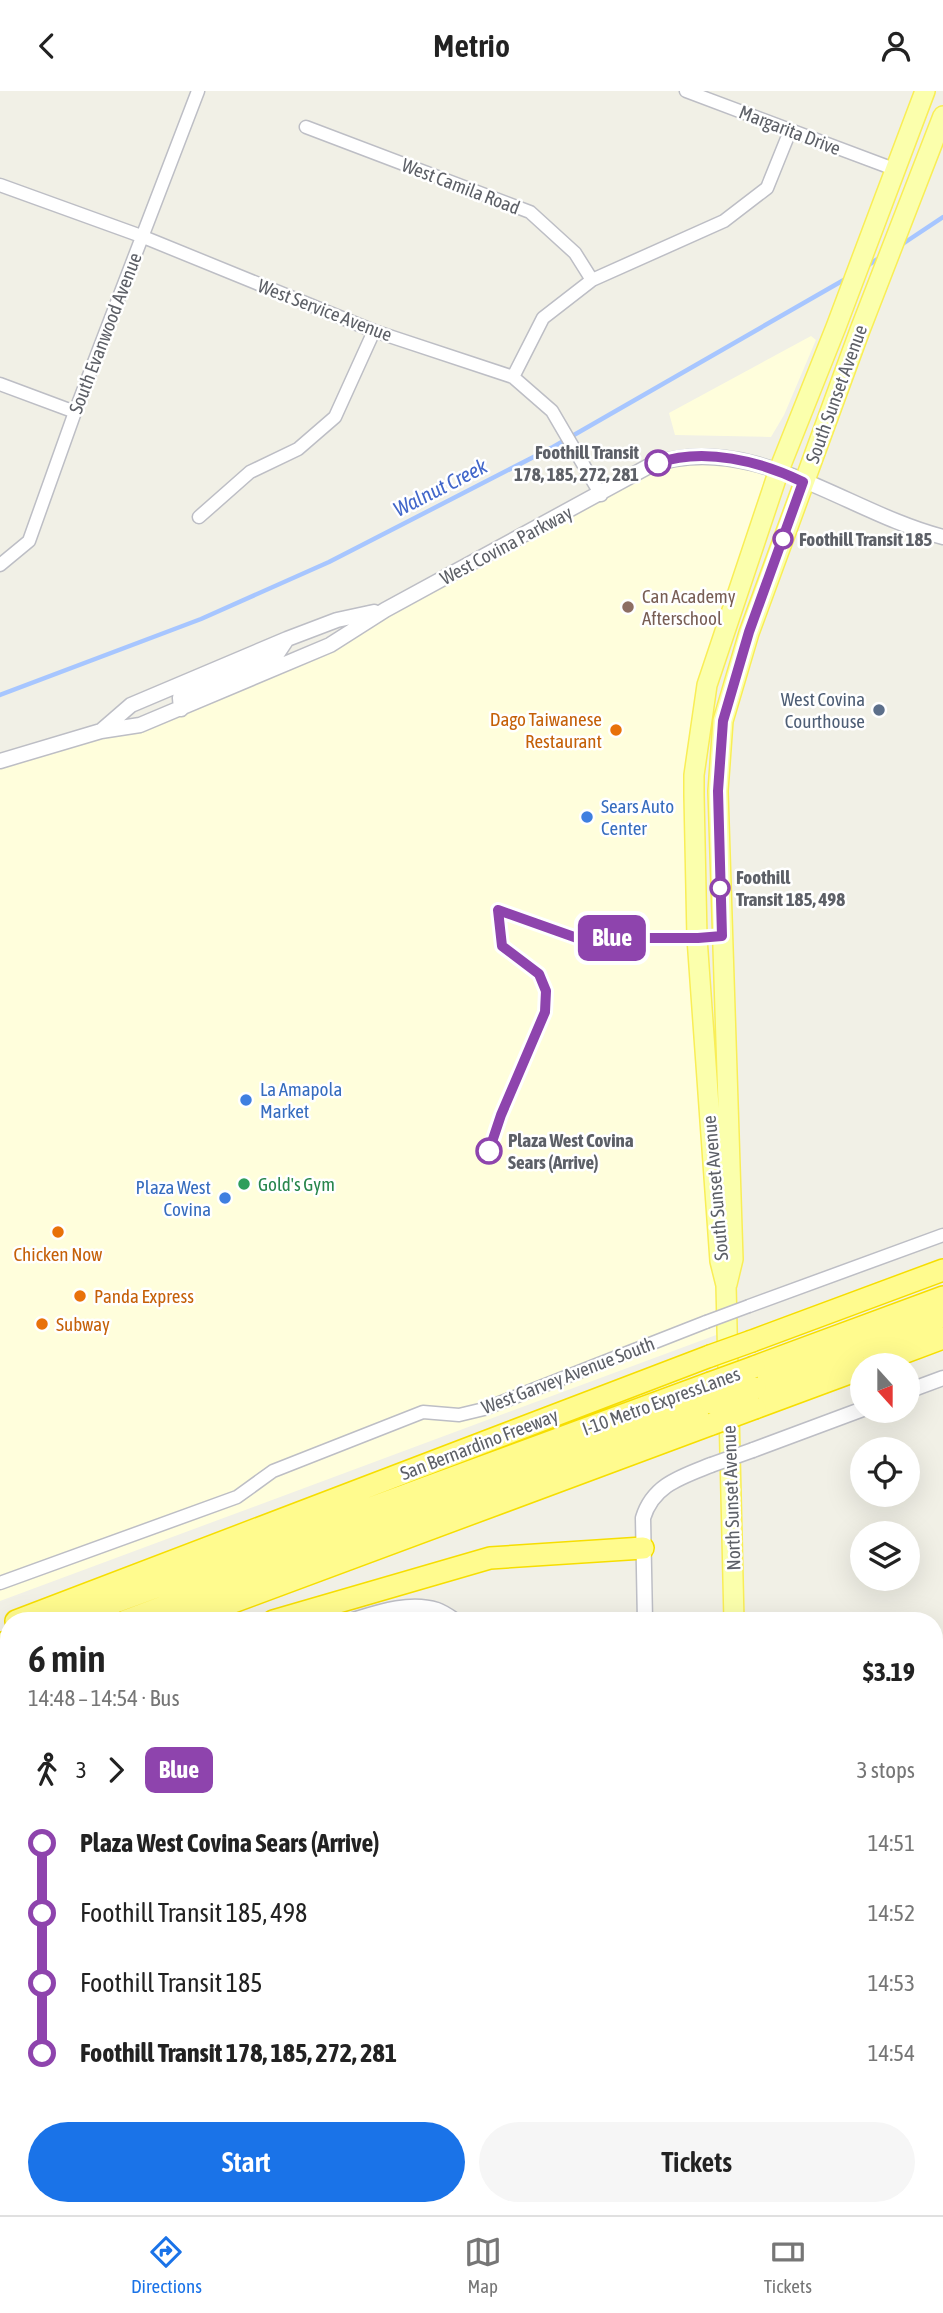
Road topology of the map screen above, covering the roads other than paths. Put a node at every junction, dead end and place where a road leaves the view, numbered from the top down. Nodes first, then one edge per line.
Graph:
1 (198, 91) edge
2 (686, 91) edge
3 (925, 91) edge
4 (943, 116) edge
5 (306, 127) dead end
6 (790, 131) junction
7 (894, 169) junction
8 (0, 185) edge
9 (141, 236) junction
10 (593, 280) junction
11 (374, 331) junction
12 (513, 377) junction
13 (0, 384) edge
14 (75, 412) junction
15 (779, 470) junction
16 (803, 482) junction
17 (601, 495) junction
18 (199, 516) dead end
19 (943, 537) edge
20 (0, 565) edge
21 (385, 610) junction
22 (363, 615) junction
23 (287, 639) junction
24 (330, 645) junction
25 (181, 709) junction
26 (101, 731) junction
27 (0, 761) edge
28 (943, 1235) edge
29 (943, 1270) edge
30 (726, 1285) junction
31 (943, 1297) edge
32 (943, 1316) edge
33 (943, 1338) edge
34 (903, 1353) edge
35 (850, 1370) edge
36 (943, 1378) edge
37 (755, 1387) junction
38 (920, 1387) edge
39 (715, 1396) junction
40 (850, 1414) edge
41 (643, 1548) junction
42 (0, 1583) edge
43 (40, 1612) edge
44 (90, 1612) edge
45 (149, 1612) edge
46 (203, 1612) edge
47 (304, 1612) edge
48 (379, 1612) edge
49 (440, 1612) edge
50 (645, 1612) edge
51 (733, 1612) edge

1 - 9 street, South Evanwood Avenue
2 - 6 street, Margarita Drive
3 - 7 main road, South Sunset Avenue
4 - 16 main road, South Sunset Avenue
5 - 10 street, West Camila Road
6 - 7 street, Margarita Drive
6 - 10 street
7 - 15 main road, South Sunset Avenue
8 - 9 street, West Service Avenue
9 - 11 street, West Service Avenue
9 - 14 street, South Evanwood Avenue
10 - 12 street
11 - 12 street, West Service Avenue
11 - 18 street
12 - 17 street, West Service Avenue
13 - 14 street
14 - 20 street, South Evanwood Avenue
15 - 16 street, West Covina Parkway
15 - 17 street, West Covina Parkway
15 - 30 main road, South Sunset Avenue
16 - 19 street, West Covina Parkway
16 - 30 main road, South Sunset Avenue
17 - 21 street, West Covina Parkway
21 - 22 street, West Covina Parkway
21 - 24 street, West Covina Parkway
22 - 23 street, West Covina Parkway
22 - 24 street
23 - 25 street
23 - 26 street, West Covina Parkway
24 - 25 street, West Covina Parkway
25 - 26 street, West Covina Parkway
26 - 27 street, West Covina Parkway
28 - 42 street, West Garvey Avenue South, bridge
29 - 43 highway, San Bernardino Freeway, bridge
30 - 39 main road, North Sunset Avenue
31 - 37 highway, I-10 Metro ExpressLanes
32 - 37 highway, I-10 Metro ExpressLanes
33 - 34 highway
35 - 37 highway
36 - 38 street
37 - 39 highway, bridge
37 - 39 highway, I-10 Metro ExpressLanes, bridge
39 - 44 highway, I-10 Metro ExpressLanes
39 - 45 highway, I-10 Metro ExpressLanes
39 - 46 highway
39 - 51 main road, North Sunset Avenue
40 - 41 street, bridge
41 - 47 highway
41 - 50 street
48 - 49 street

